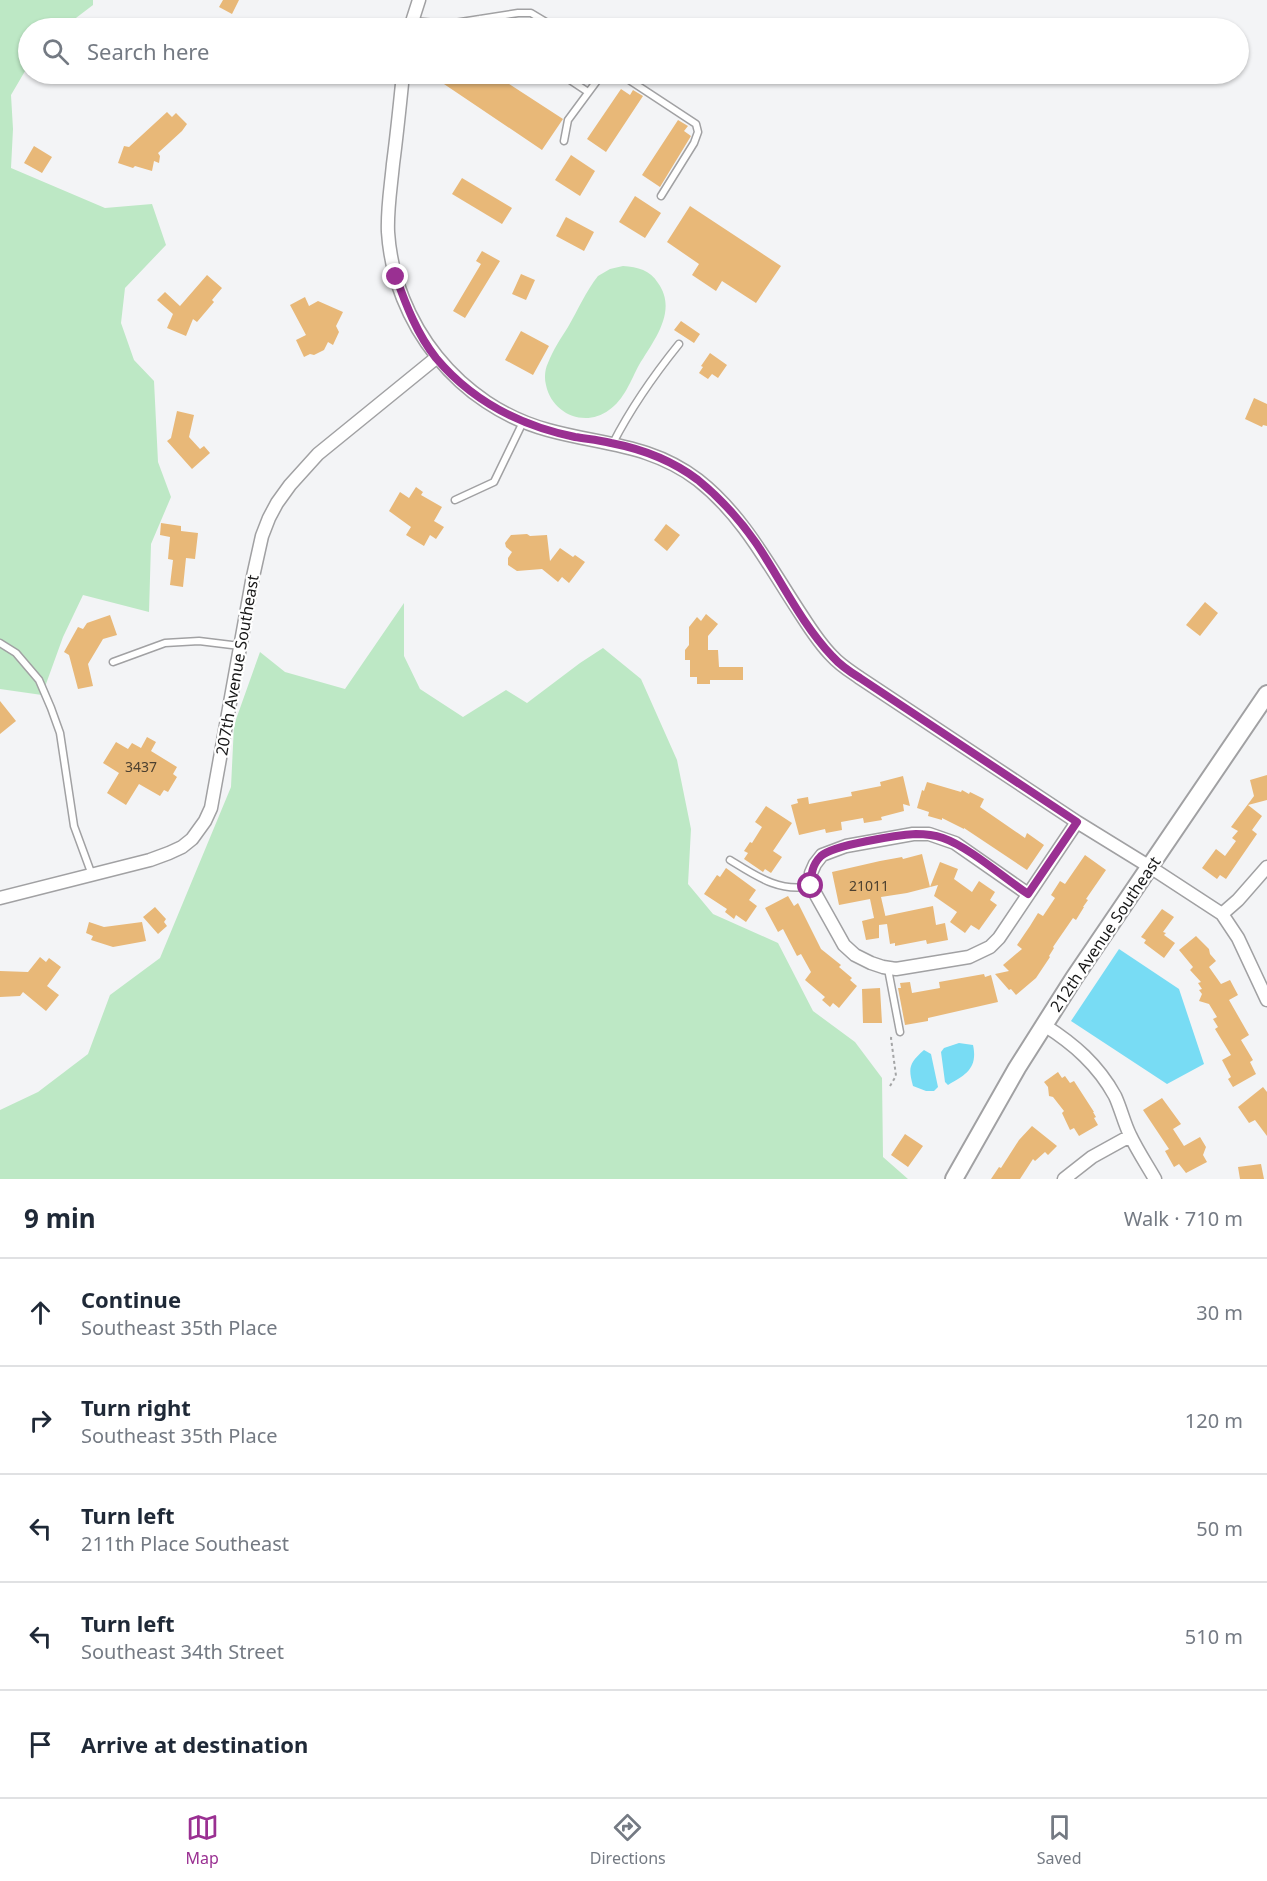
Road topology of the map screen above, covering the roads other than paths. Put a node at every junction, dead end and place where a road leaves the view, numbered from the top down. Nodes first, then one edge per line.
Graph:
1 (419, 0) edge
2 (413, 18) edge
3 (486, 18) edge
4 (539, 18) edge
5 (402, 84) edge
6 (576, 84) edge
7 (594, 84) edge
8 (635, 84) edge
9 (588, 92) junction
10 (564, 141) dead end
11 (661, 196) dead end
12 (679, 344) dead end
13 (436, 358) junction
14 (523, 422) junction
15 (613, 443) junction
16 (455, 500) dead end
17 (0, 643) edge
18 (240, 646) junction
19 (113, 662) dead end
20 (1267, 694) edge
21 (1077, 822) junction
22 (730, 860) dead end
23 (1150, 867) junction
24 (1267, 867) edge
25 (92, 875) junction
26 (811, 886) junction
27 (1028, 894) junction
28 (0, 898) edge
29 (1222, 914) junction
30 (888, 968) junction
31 (1267, 1000) edge
32 (1044, 1026) junction
33 (900, 1031) road end
34 (1130, 1136) junction
35 (954, 1179) edge
36 (1064, 1179) edge
37 (1155, 1179) edge

1 - 2 street
3 - 4 lane
5 - 13 street
6 - 9 lane
7 - 9 lane
8 - 11 lane
9 - 10 lane
12 - 15 lane
13 - 14 street
13 - 18 street, 207th Avenue Southeast
14 - 15 street
14 - 16 lane
15 - 21 street
17 - 25 lane
18 - 19 lane
18 - 25 street, 207th Avenue Southeast
20 - 23 street, 212th Avenue Southeast
21 - 23 street
21 - 27 street
22 - 26 lane
23 - 29 street
23 - 32 street, 212th Avenue Southeast
24 - 29 street
25 - 28 street, 207th Avenue Southeast
26 - 27 street
26 - 30 street
27 - 30 street
29 - 31 street
30 - 33 lane
32 - 34 street
32 - 35 street, 212th Avenue Southeast
34 - 36 street
34 - 37 street

